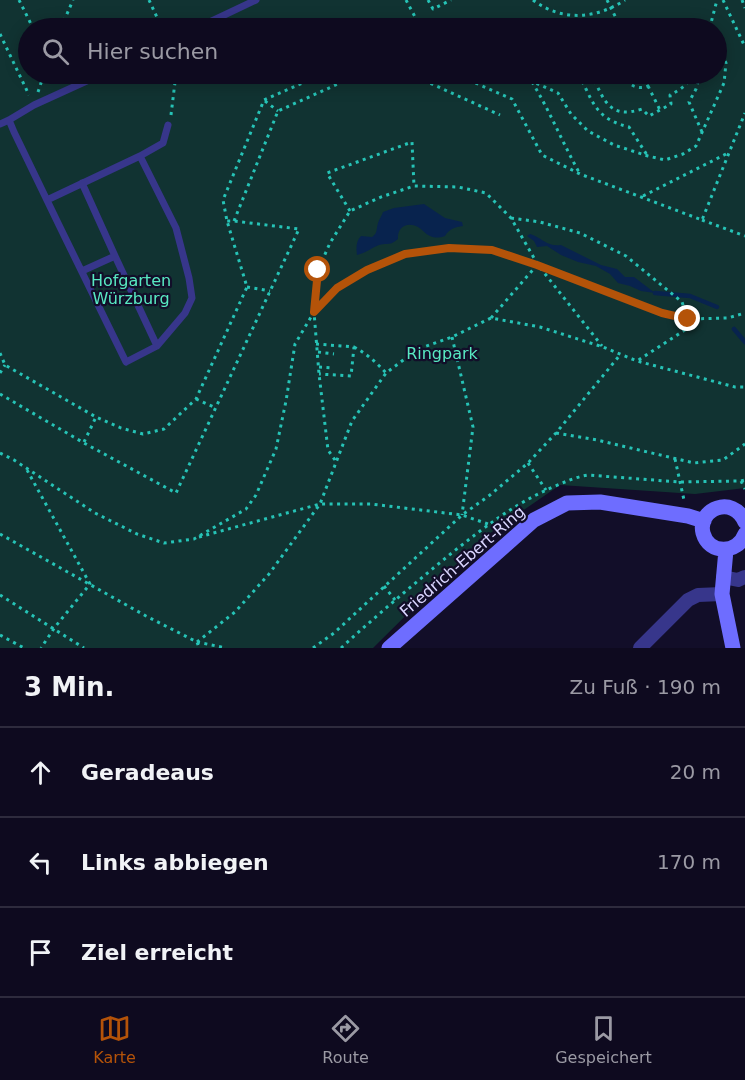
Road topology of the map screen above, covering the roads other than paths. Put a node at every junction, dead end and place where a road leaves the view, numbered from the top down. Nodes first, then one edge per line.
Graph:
1 (256, 0) edge
2 (218, 18) edge
3 (80, 84) edge
4 (9, 120) junction
5 (0, 124) edge
6 (168, 125) road end
7 (140, 156) junction
8 (82, 183) junction
9 (47, 200) junction
10 (115, 256) junction
11 (82, 271) junction
12 (157, 346) junction
13 (744, 518) edge
14 (704, 521) junction
15 (745, 534) edge
16 (726, 550) junction
17 (723, 577) junction
18 (745, 577) edge
19 (722, 594) junction
20 (389, 648) edge
21 (640, 648) edge
22 (733, 648) edge

1 - 2 lane
3 - 4 lane
4 - 5 lane
4 - 9 lane
6 - 7 lane
7 - 8 lane
7 - 12 lane
8 - 9 lane
8 - 10 lane
9 - 11 lane
10 - 11 lane
10 - 12 lane
11 - 12 lane
13 - 14 main road
14 - 16 main road
14 - 20 main road, Friedrich-Ebert-Ring
15 - 16 main road
16 - 17 main road
17 - 18 street
17 - 19 main road
19 - 21 street
19 - 22 main road

